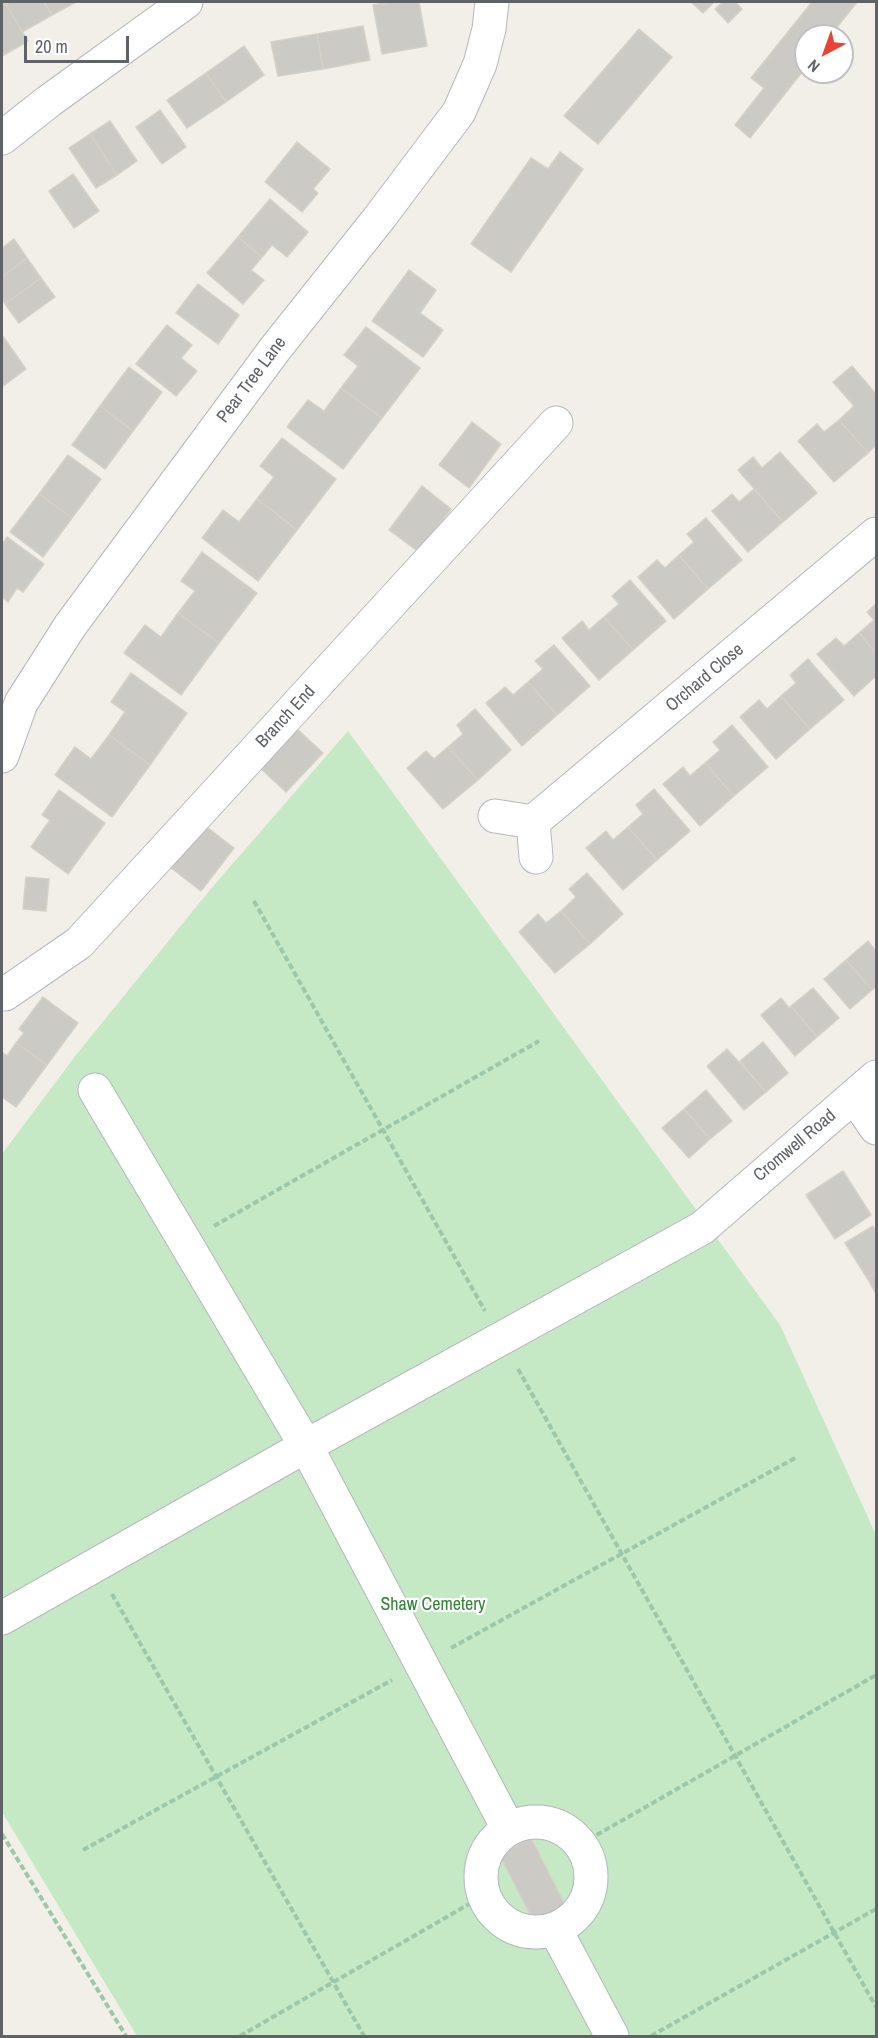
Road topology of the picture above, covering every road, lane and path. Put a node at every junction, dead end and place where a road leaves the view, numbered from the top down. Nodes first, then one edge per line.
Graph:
1 (186, 2) edge
2 (492, 2) edge
3 (2, 138) edge
4 (556, 423) dead end
5 (876, 534) edge
6 (2, 756) edge
7 (495, 816) dead end
8 (533, 822) junction
9 (536, 858) dead end
10 (254, 901) dead end
11 (2, 993) edge
12 (539, 1041) dead end
13 (865, 1086) edge
14 (95, 1090) dead end
15 (876, 1128) edge
16 (383, 1130) junction
17 (185, 1242) junction
18 (501, 1338) junction
19 (306, 1446) junction
20 (96, 1564) junction
21 (2, 1618) edge
22 (876, 1675) edge
23 (735, 1756) junction
24 (508, 1828) junction
25 (2, 1834) edge
26 (581, 1844) junction
27 (483, 1896) junction
28 (876, 1909) edge
29 (555, 1929) junction
30 (835, 1933) junction
31 (334, 1983) junction
32 (876, 2007) edge
33 (126, 2037) edge
34 (240, 2037) edge
35 (364, 2037) edge
36 (612, 2037) edge
37 (651, 2037) edge

1 - 3 street
2 - 6 street, Pear Tree Lane
4 - 11 street, Branch End
5 - 8 street, Orchard Close
7 - 8 street
8 - 9 street
10 - 16 path
12 - 16 path
13 - 15 street, Cromwell Road
13 - 18 street, Cromwell Road
14 - 17 street
16 - 17 path
16 - 18 path
17 - 19 street
18 - 19 street, Cromwell Road
18 - 23 path
19 - 20 street, Cromwell Road
19 - 24 street
20 - 21 street, Cromwell Road
20 - 31 path
22 - 23 path
23 - 26 path
23 - 30 path
24 - 26 street
24 - 27 street
25 - 33 path
26 - 29 street
27 - 29 street
27 - 31 path
28 - 30 path
29 - 36 street
30 - 32 path
30 - 37 path
31 - 34 path
31 - 35 path

